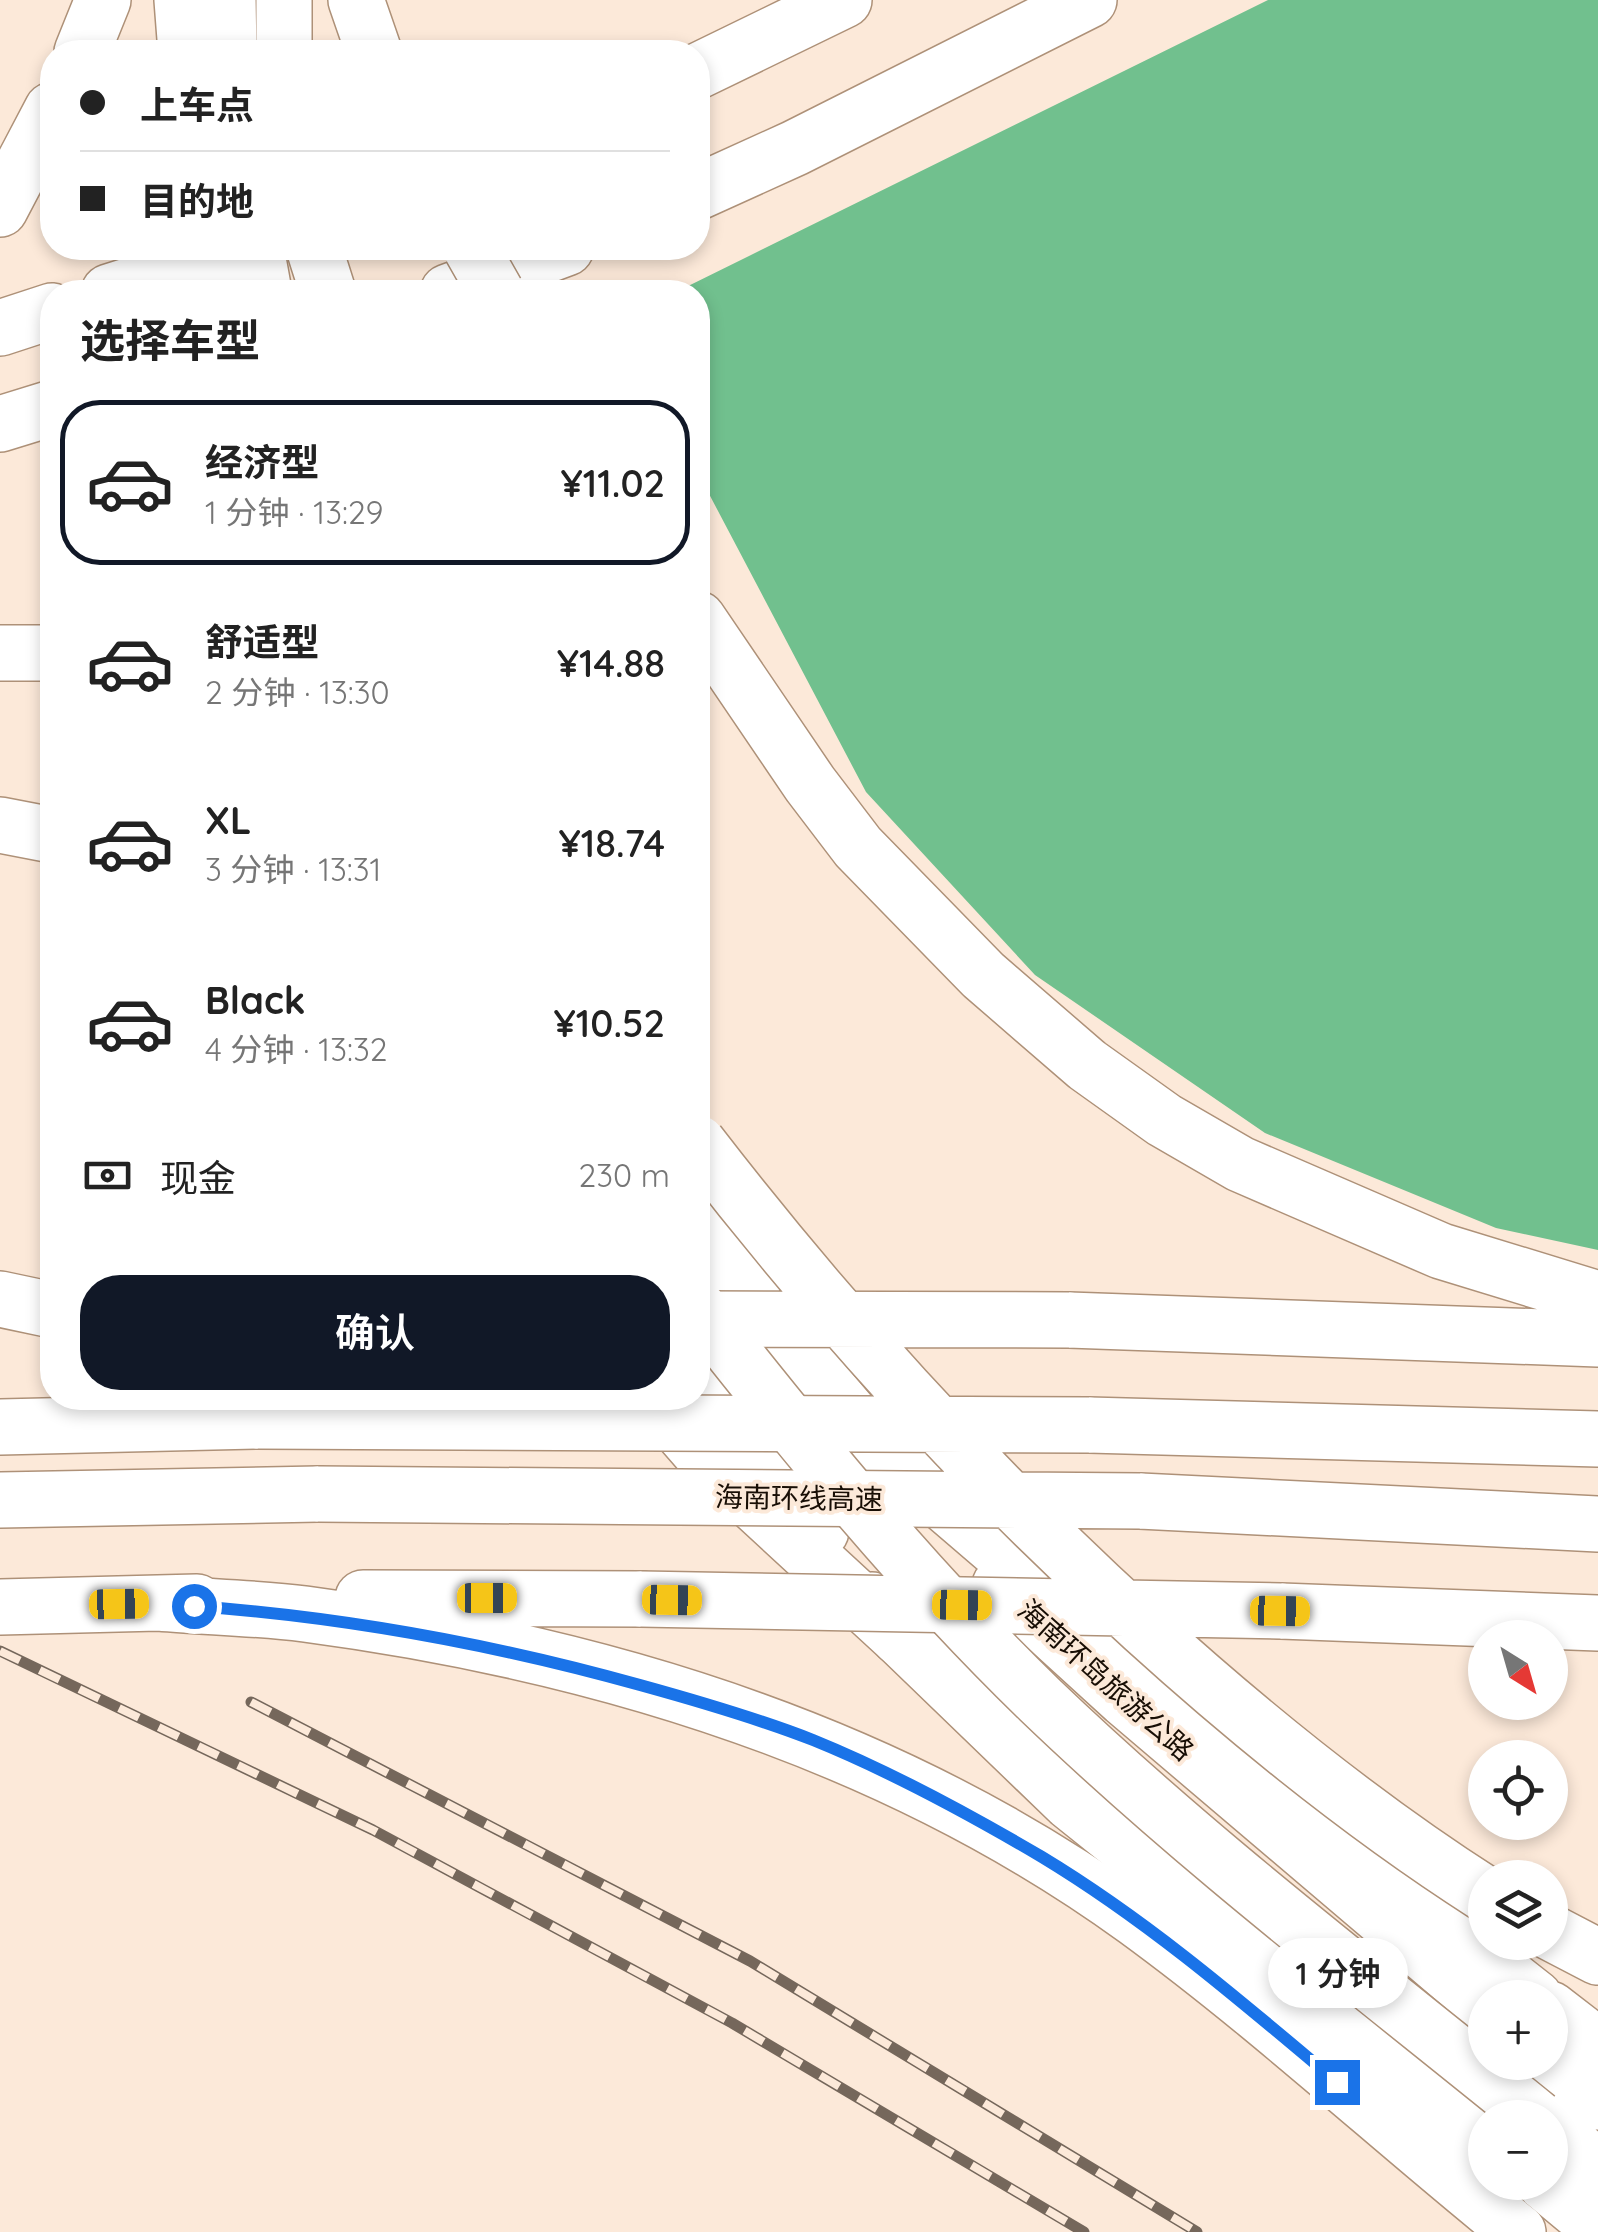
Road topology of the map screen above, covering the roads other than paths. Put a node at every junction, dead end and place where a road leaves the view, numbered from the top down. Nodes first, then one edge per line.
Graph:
1 (104, 0) edge
2 (182, 0) edge
3 (228, 0) edge
4 (284, 0) edge
5 (356, 0) edge
6 (844, 0) edge
7 (1089, 0) edge
8 (87, 40) edge
9 (185, 40) edge
10 (230, 40) edge
11 (284, 40) edge
12 (370, 40) edge
13 (710, 65) edge
14 (40, 133) edge
15 (710, 187) edge
16 (0, 209) edge
17 (223, 260) edge
18 (228, 260) edge
19 (534, 260) edge
20 (152, 280) edge
21 (251, 280) edge
22 (480, 280) edge
23 (40, 315) edge
24 (0, 328) edge
25 (40, 412) edge
26 (0, 424) edge
27 (710, 636) edge
28 (0, 653) edge
29 (40, 653) edge
30 (0, 825) edge
31 (40, 833) edge
32 (710, 1158) edge
33 (710, 1236) edge
34 (0, 1299) edge
35 (1598, 1299) edge
36 (40, 1307) edge
37 (710, 1319) edge
38 (710, 1323) edge
39 (1598, 1340) edge
40 (710, 1381) edge
41 (664, 1410) edge
42 (0, 1427) edge
43 (1598, 1439) edge
44 (879, 1448) junction
45 (0, 1500) edge
46 (1598, 1524) edge
47 (159, 1604) junction
48 (0, 1608) edge
49 (1598, 1624) edge
50 (900, 1638) junction
51 (1468, 1883) edge
52 (1568, 1941) edge
53 (1598, 1957) edge
54 (1513, 1980) edge
55 (1468, 1992) edge
56 (1568, 2023) edge
57 (1598, 2046) edge
58 (1568, 2076) edge
59 (1516, 2100) edge
60 (1598, 2102) edge
61 (1468, 2121) edge
62 (1568, 2142) edge
63 (1598, 2166) edge
64 (1566, 2200) edge
65 (1598, 2227) edge
66 (1518, 2232) edge

1 - 8 main road
2 - 9 main road
3 - 10 main road
4 - 11 main road
5 - 12 main road
6 - 13 main road
7 - 15 main road
14 - 16 main road
17 - 20 main road
18 - 21 main road
19 - 22 main road
23 - 24 main road
25 - 26 main road
27 - 35 main road
28 - 29 main road
30 - 31 main road
32 - 51 main road, bridge
33 - 44 main road, 海南环岛旅游公路
34 - 36 main road
37 - 39 main road, bridge
38 - 59 main road, bridge
40 - 50 main road
41 - 50 main road
42 - 43 main road, bridge
44 - 54 main road
44 - 55 main road, 海南环岛旅游公路
45 - 46 main road, 海南环线高速, bridge
47 - 48 main road
47 - 49 main road, bridge
47 - 66 main road
50 - 61 main road
52 - 53 main road
56 - 57 main road
58 - 60 main road
62 - 63 main road
64 - 65 main road

